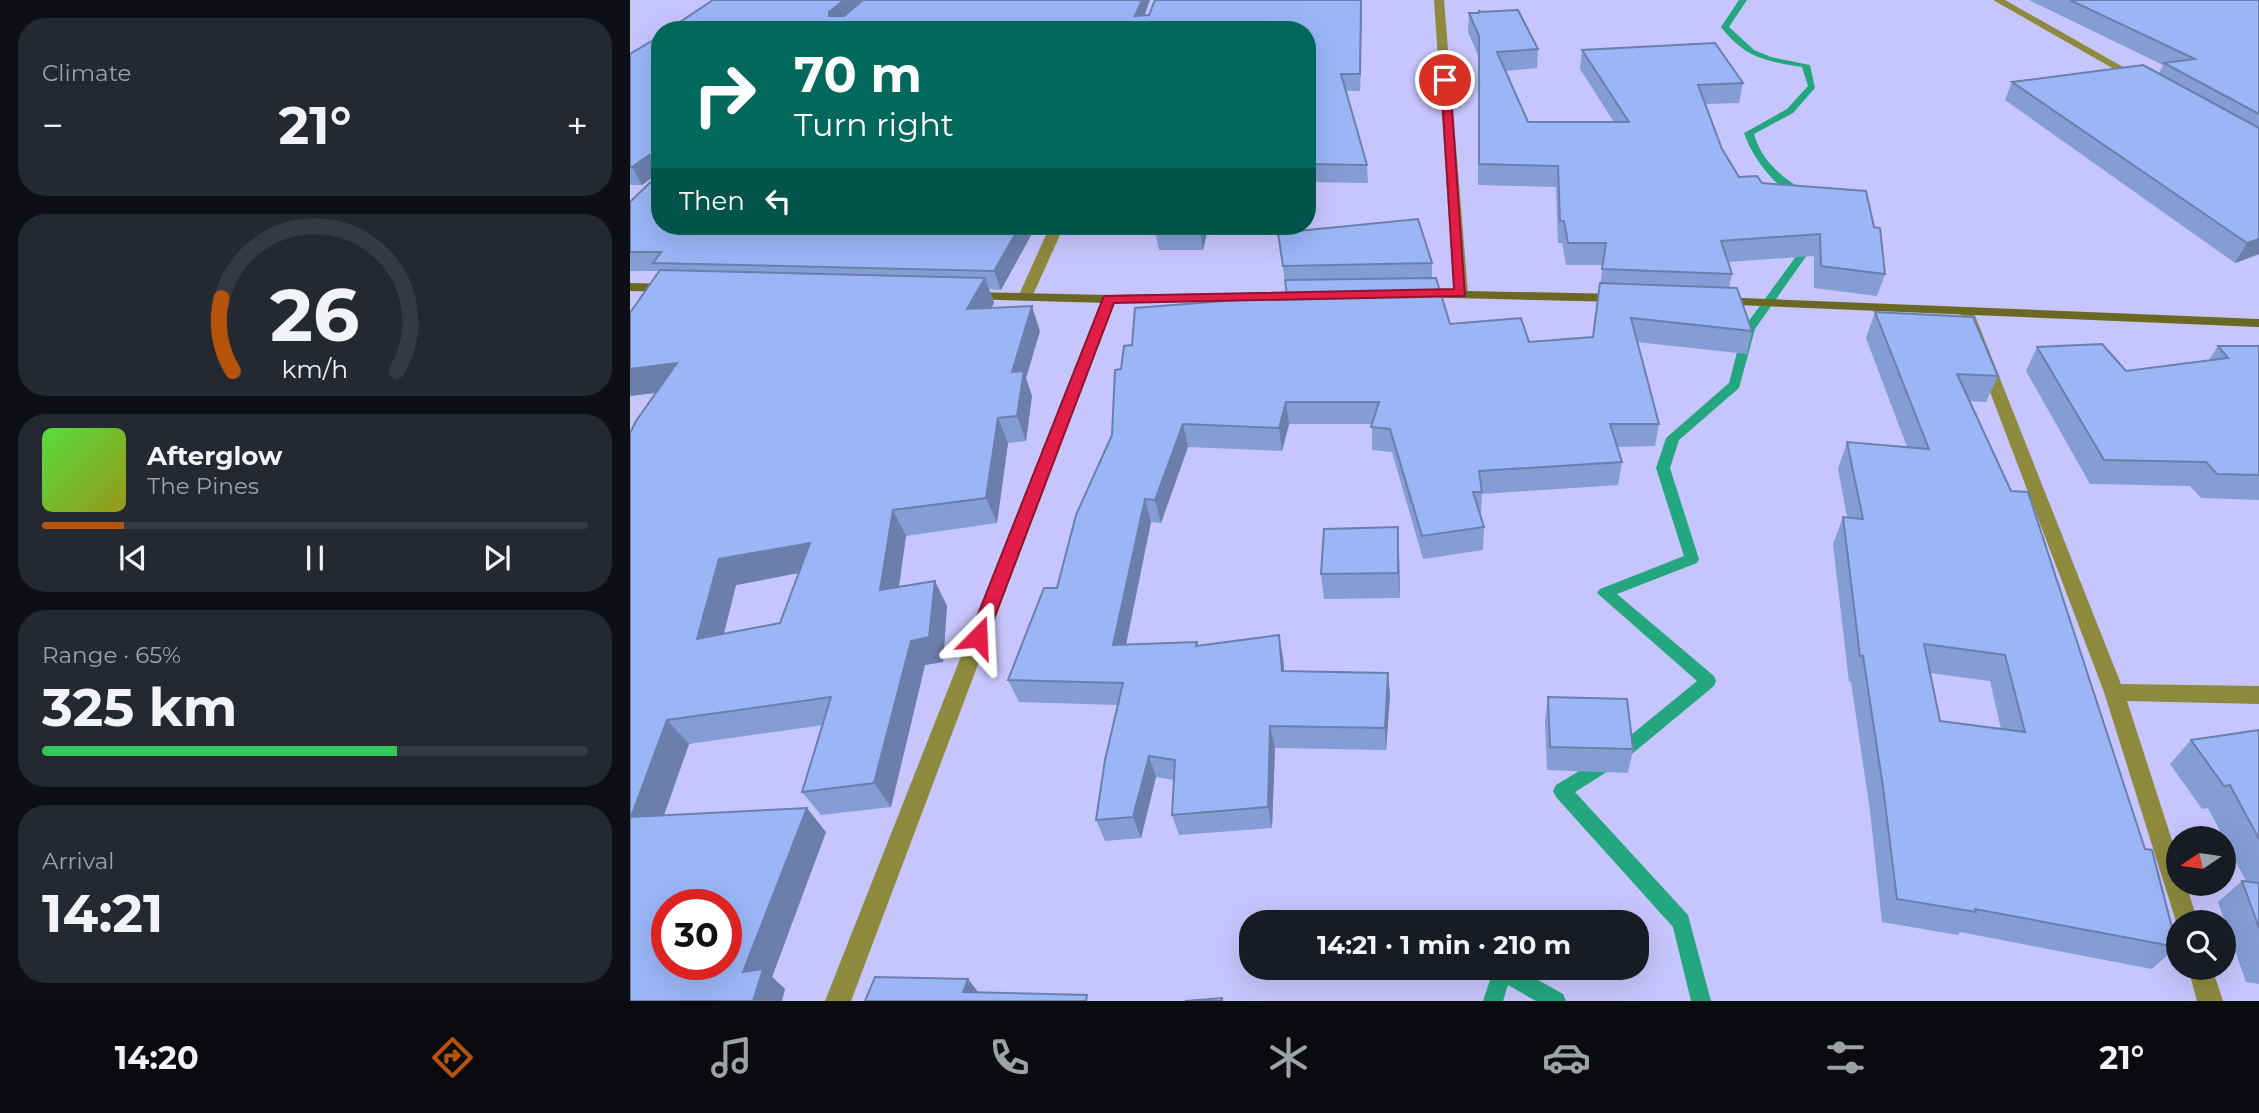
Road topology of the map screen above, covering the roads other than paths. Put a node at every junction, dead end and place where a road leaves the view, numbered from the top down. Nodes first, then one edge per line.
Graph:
1 (1439, 0) edge
2 (1998, 0) edge
3 (2152, 86) edge
4 (1053, 235) edge
5 (630, 287) edge
6 (682, 289) edge
7 (1461, 293) junction
8 (1407, 294) edge
9 (956, 296) edge
10 (1312, 296) edge
11 (1025, 297) junction
12 (1109, 299) junction
13 (1637, 299) edge
14 (1705, 301) edge
15 (1967, 313) junction
16 (2259, 323) edge
17 (2114, 692) junction
18 (2259, 695) edge
19 (2182, 910) edge
20 (2204, 980) edge
21 (838, 1001) edge
22 (2210, 1001) edge

1 - 7 street
2 - 3 street
4 - 11 street
5 - 6 street
7 - 8 street
7 - 13 street
9 - 11 street
10 - 12 street
11 - 12 street
12 - 21 street
14 - 15 street
15 - 16 street
15 - 17 street
17 - 18 street
17 - 19 street
20 - 22 street

